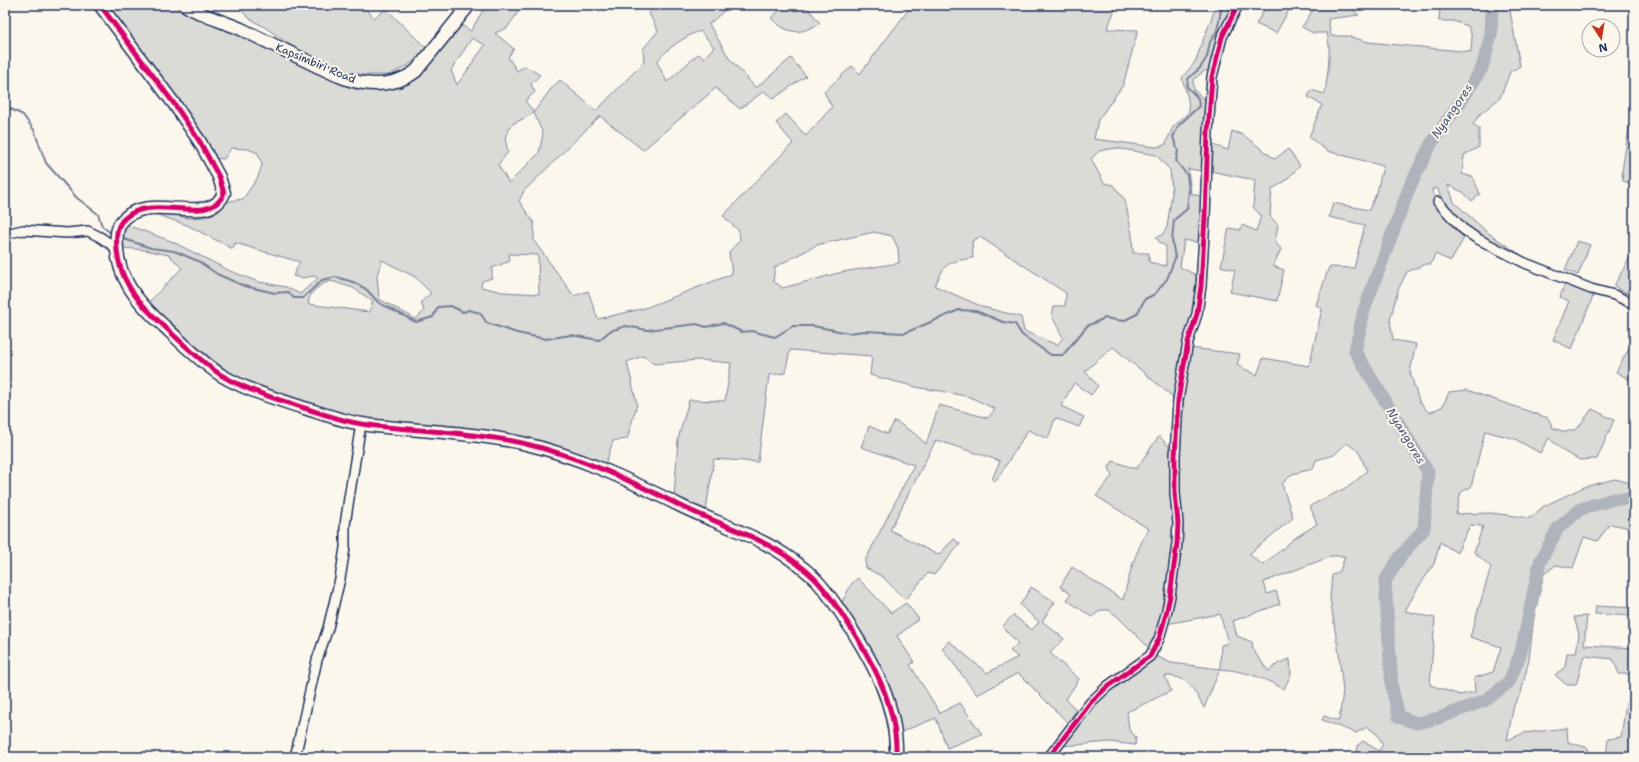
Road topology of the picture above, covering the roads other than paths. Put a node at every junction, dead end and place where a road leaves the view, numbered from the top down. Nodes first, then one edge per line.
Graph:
1 (100, 5) edge
2 (184, 5) edge
3 (469, 5) edge
4 (1238, 5) edge
5 (1438, 202) dead end
6 (5, 234) edge
7 (118, 242) junction
8 (1634, 304) edge
9 (361, 424) junction
10 (295, 757) edge
11 (896, 757) edge
12 (1049, 757) edge

1 - 7 street
2 - 3 street, Kapsimbiri Road
4 - 12 street
5 - 8 street
6 - 7 street
7 - 9 street
9 - 10 street
9 - 11 street

